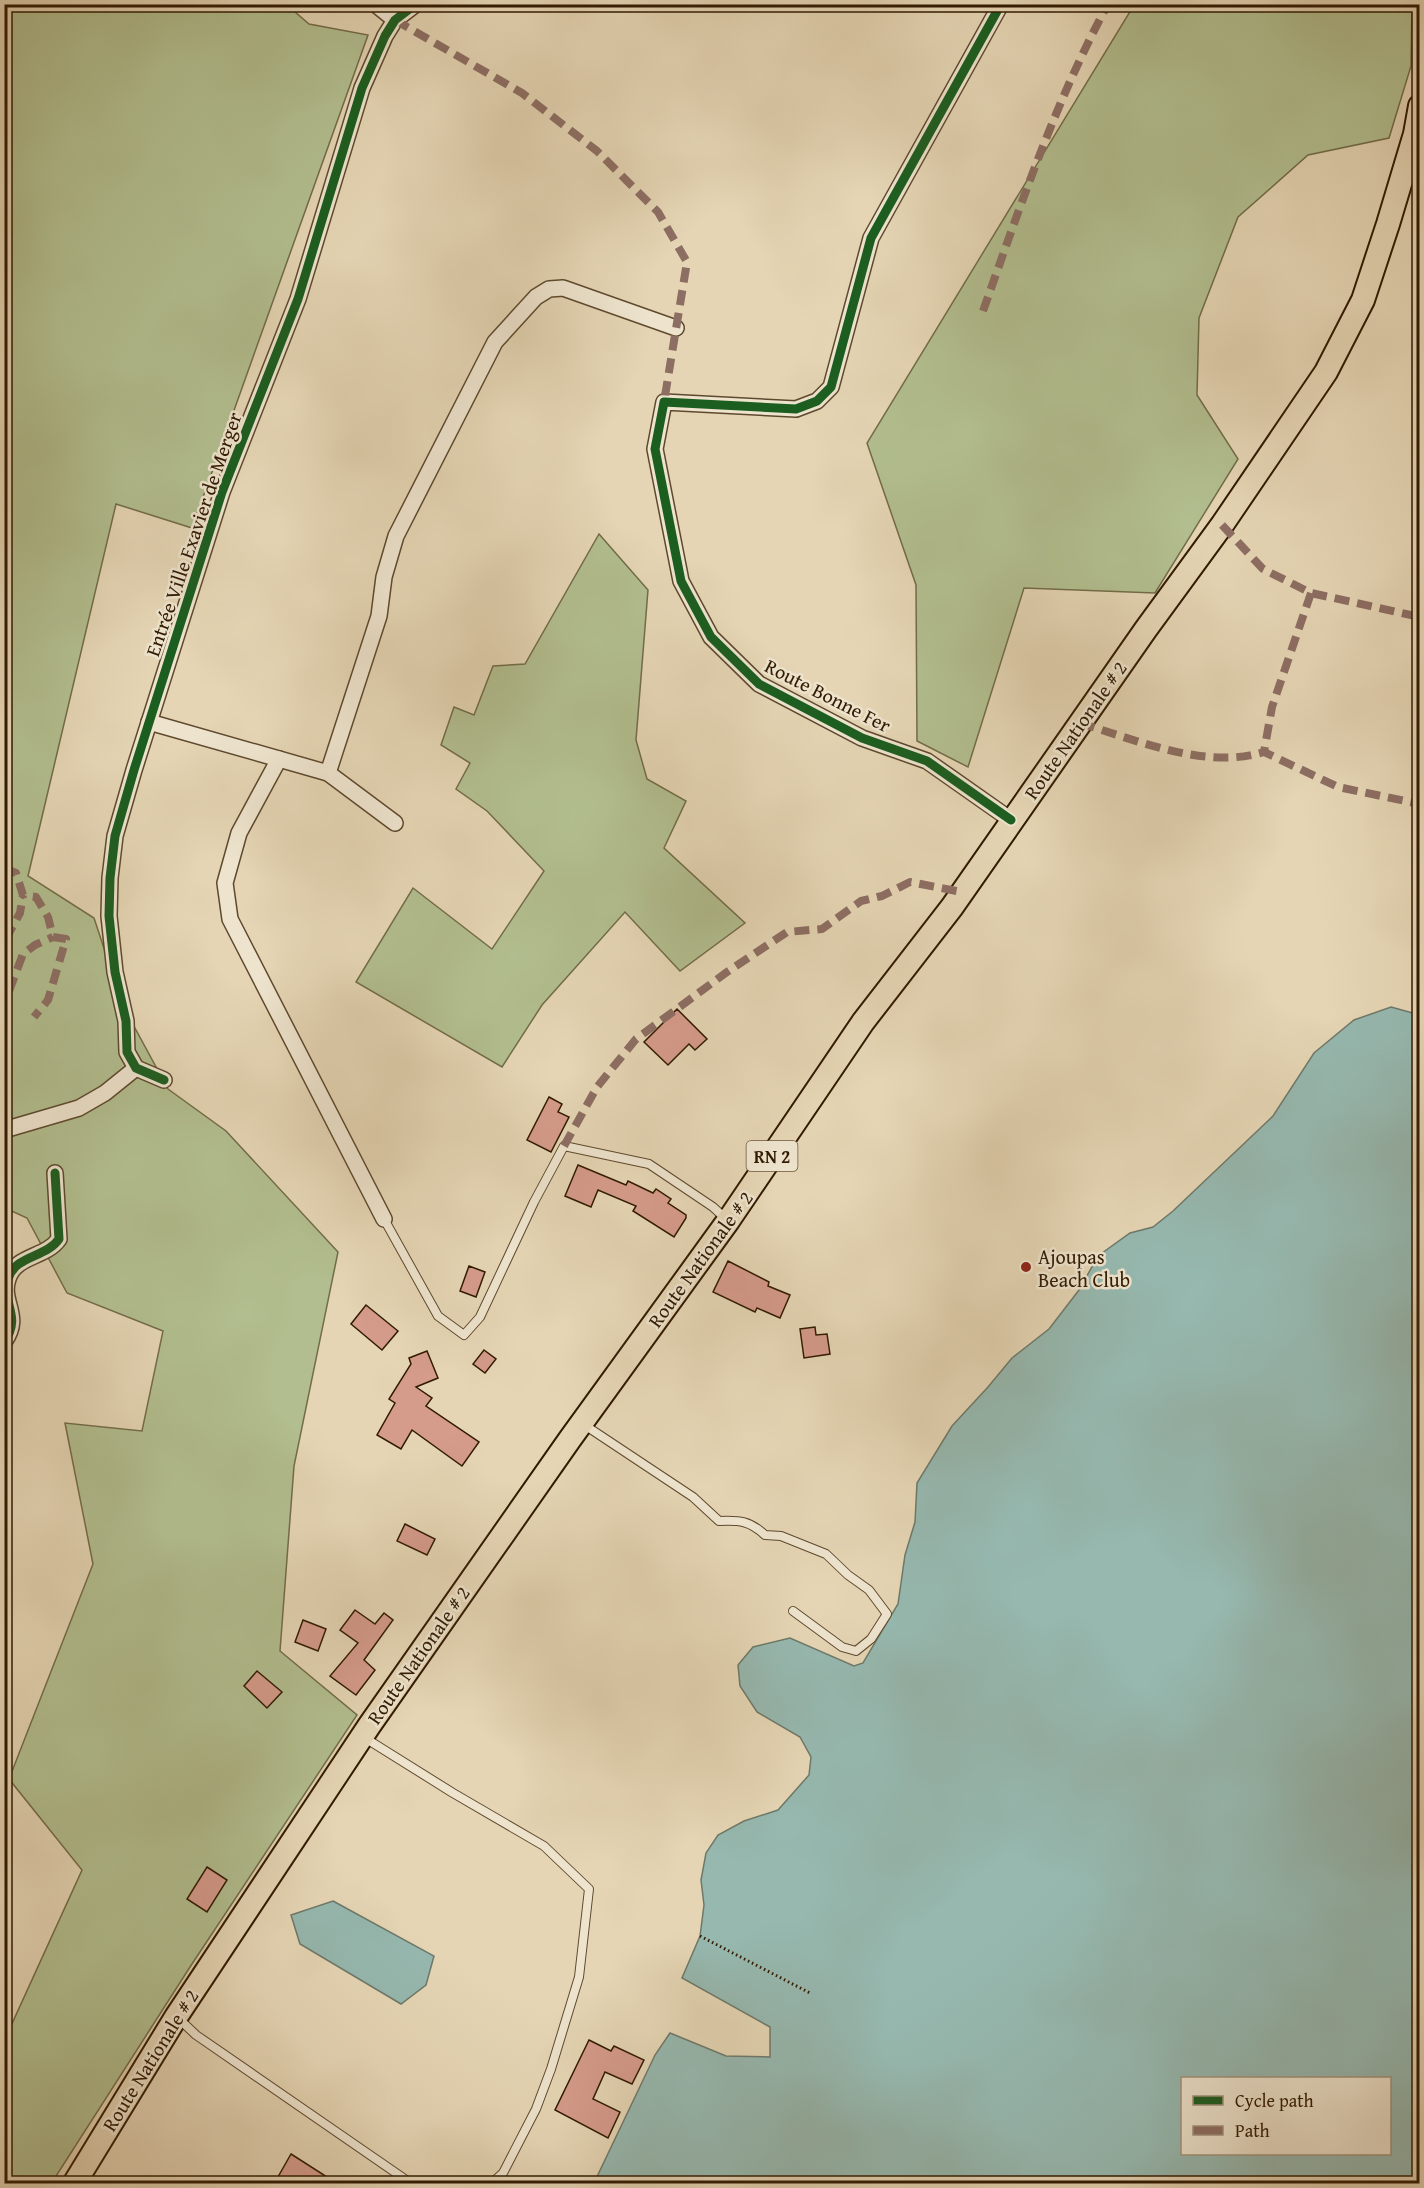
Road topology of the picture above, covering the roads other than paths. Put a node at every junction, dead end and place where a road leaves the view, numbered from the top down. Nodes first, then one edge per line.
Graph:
1 (375, 4) edge
2 (416, 4) edge
3 (1001, 4) edge
4 (396, 20) junction
5 (1419, 106) edge
6 (1417, 135) edge
7 (676, 328) dead end
8 (150, 722) junction
9 (279, 759) junction
10 (328, 772) junction
11 (1011, 820) junction
12 (395, 823) dead end
13 (136, 1068) junction
14 (164, 1080) dead end
15 (4, 1130) edge
16 (55, 1173) dead end
17 (384, 1219) joint
18 (728, 1221) junction
19 (4, 1342) edge
20 (581, 1424) junction
21 (793, 1611) dead end
22 (362, 1736) junction
23 (176, 2017) junction
24 (74, 2184) edge
25 (412, 2184) edge
26 (491, 2184) edge

1 - 4 street
2 - 4 street, Entrée Ville Exavier de Merger
3 - 11 street, Route Bonne Fer
4 - 8 street, Entrée Ville Exavier de Merger
5 - 6 main road, Route Nationale # 2 / RN 2
6 - 11 main road, Route Nationale # 2 / RN 2
7 - 10 street
8 - 9 street
8 - 13 street, Entrée Ville Exavier de Merger
9 - 10 street
9 - 17 street
10 - 12 street
11 - 18 main road, Route Nationale # 2 / RN 2
13 - 14 street
13 - 15 street
16 - 19 street
17 - 18 lane
18 - 20 main road, Route Nationale # 2 / RN 2
20 - 21 lane
20 - 22 main road, Route Nationale # 2 / RN 2
22 - 23 main road, Route Nationale # 2 / RN 2
22 - 26 lane
23 - 24 main road, Route Nationale # 2 / RN 2
23 - 25 lane

